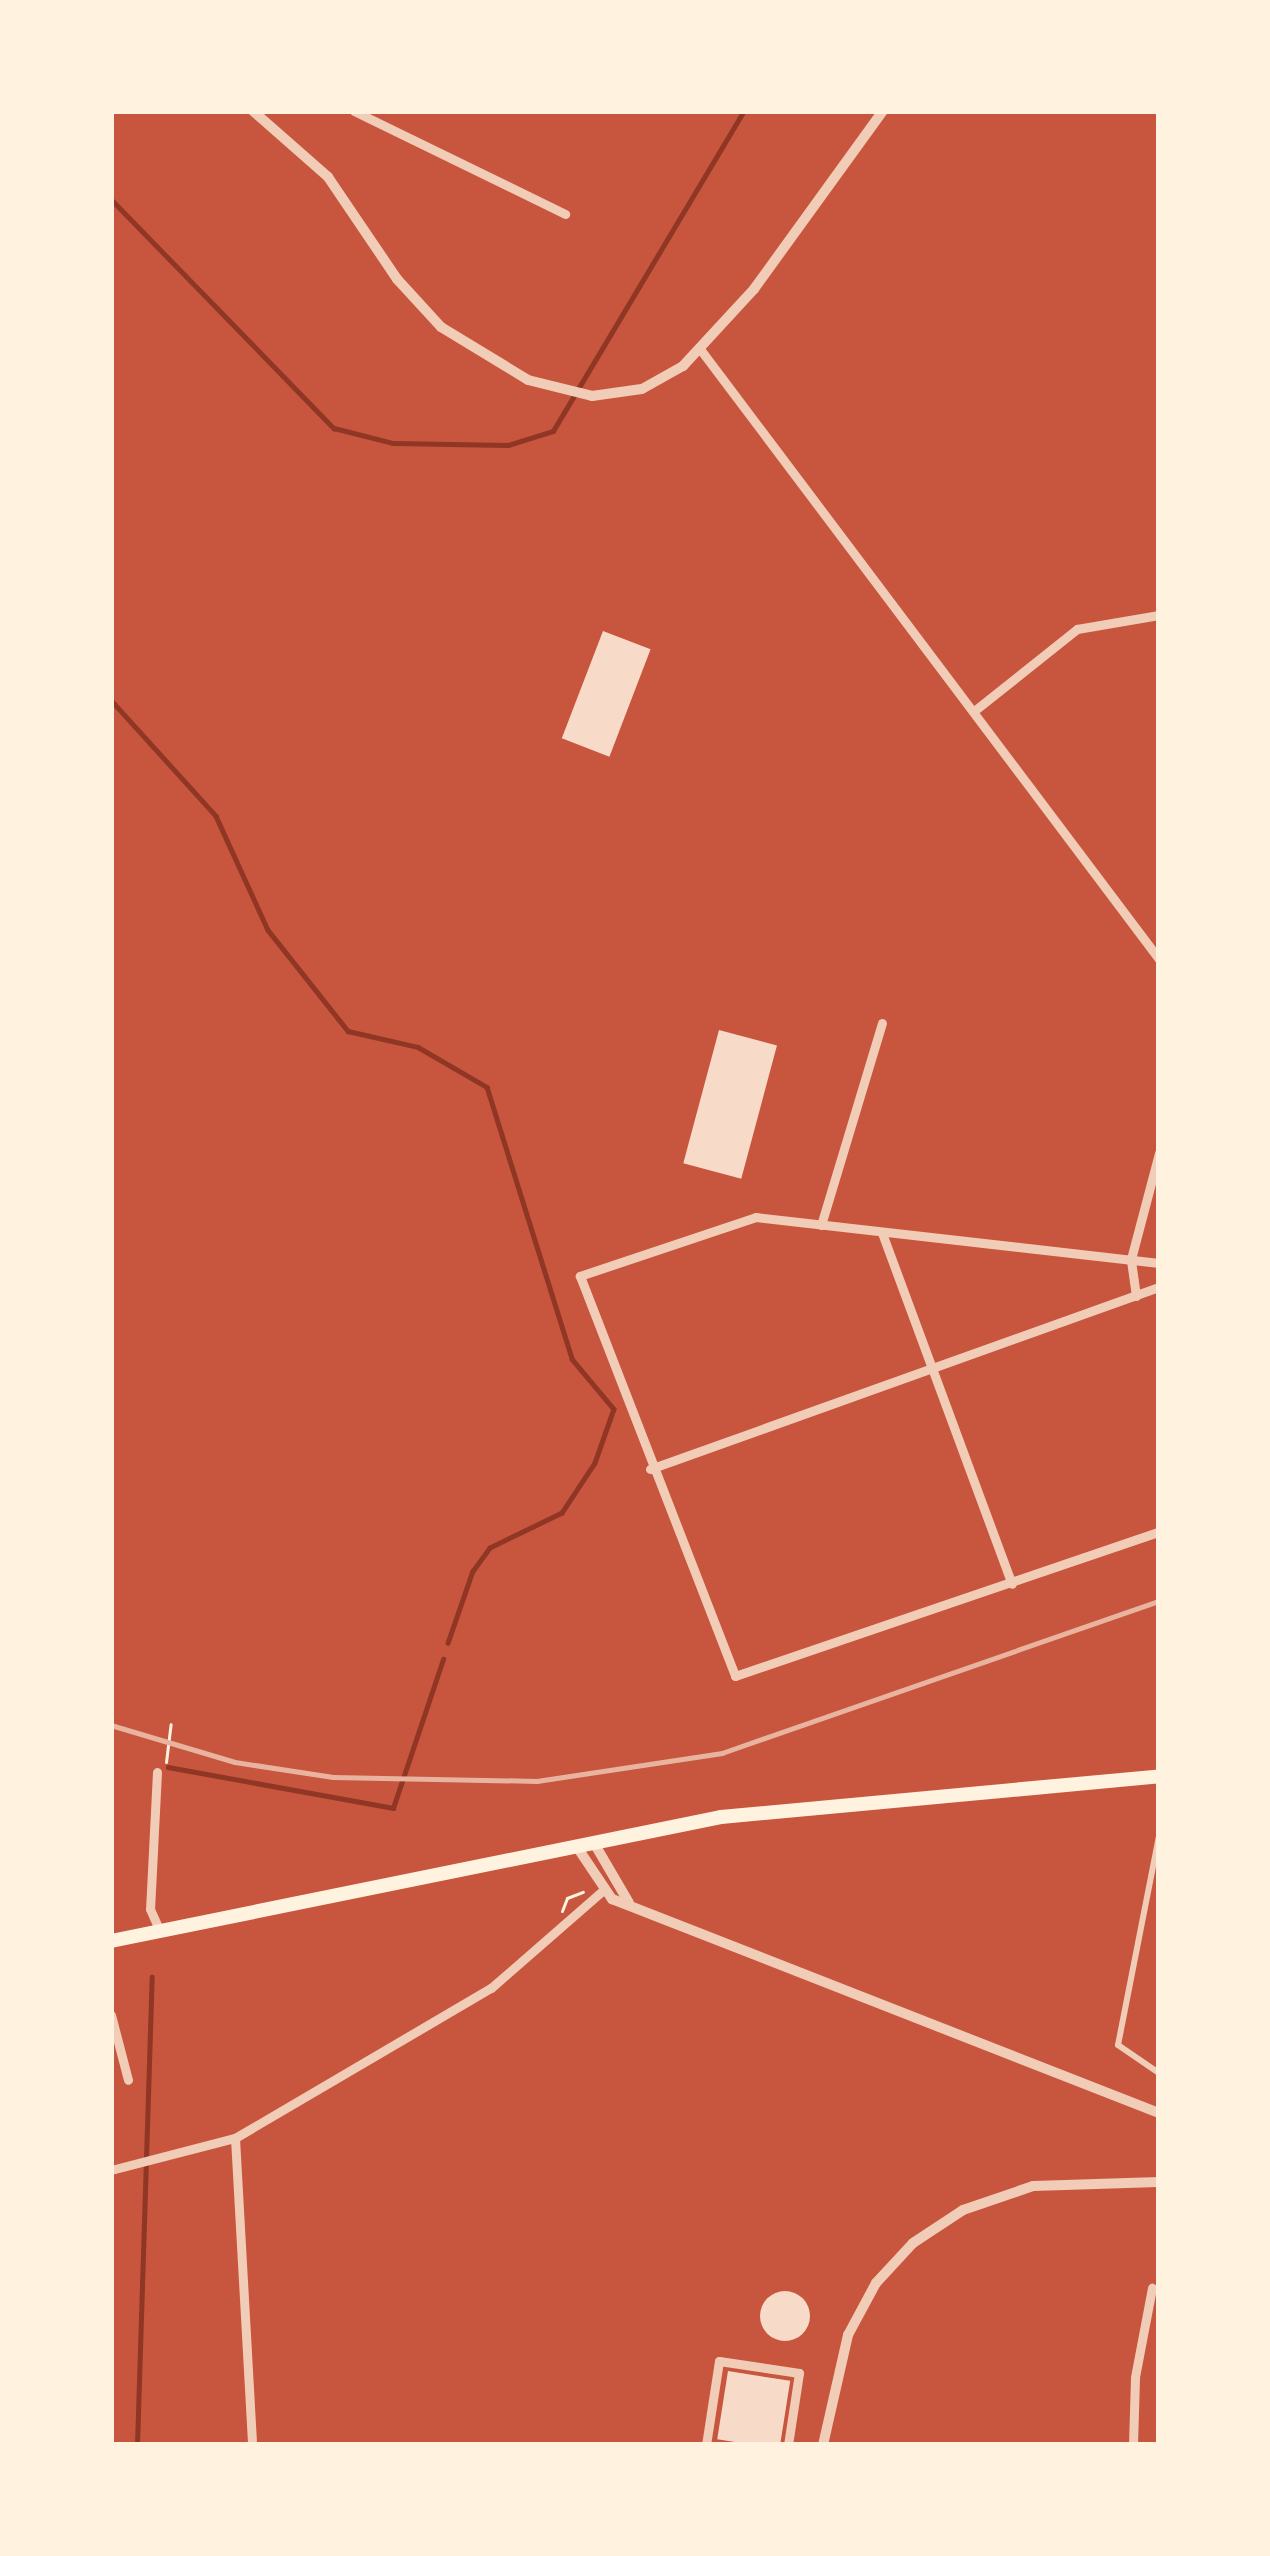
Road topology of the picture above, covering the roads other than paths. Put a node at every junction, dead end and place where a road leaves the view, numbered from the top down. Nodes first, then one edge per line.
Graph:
1 (253, 111) edge
2 (354, 111) edge
3 (883, 111) edge
4 (565, 214) dead end
5 (700, 349) junction
6 (1159, 615) edge
7 (974, 711) junction
8 (1159, 959) edge
9 (882, 1023) dead end
10 (1159, 1153) edge
11 (821, 1225) junction
12 (882, 1233) junction
13 (1131, 1259) junction
14 (1159, 1263) edge
15 (1159, 1287) edge
16 (1136, 1296) junction
17 (932, 1374) junction
18 (650, 1469) junction
19 (1159, 1532) edge
20 (1012, 1584) junction
21 (157, 1772) road end
22 (1159, 1775) edge
23 (1159, 1836) edge
24 (594, 1843) junction
25 (578, 1847) junction
26 (602, 1891) junction
27 (635, 1909) junction
28 (160, 1931) junction
29 (111, 1941) edge
30 (111, 2014) edge
31 (1159, 2073) edge
32 (128, 2080) dead end
33 (1159, 2114) edge
34 (235, 2138) junction
35 (111, 2170) edge
36 (1159, 2182) edge
37 (1152, 2288) dead end
38 (826, 2444) edge
39 (252, 2445) edge
40 (706, 2445) edge
41 (788, 2445) edge
42 (1133, 2445) edge

1 - 5 street
2 - 4 street
3 - 5 street
5 - 7 street
6 - 7 street
7 - 8 street
9 - 11 street
10 - 13 street
11 - 12 street
11 - 18 street
12 - 13 street
12 - 17 street
13 - 14 street
13 - 16 street
15 - 16 street
16 - 17 street
17 - 18 street
17 - 20 street
18 - 20 street
19 - 20 street
21 - 28 street
22 - 24 main road
23 - 31 street
24 - 25 main road
24 - 27 street
25 - 26 street
25 - 28 main road
26 - 27 street
26 - 34 street
27 - 33 street
28 - 29 main road
30 - 32 street
34 - 35 street
34 - 39 street
36 - 38 street
37 - 42 street
40 - 41 street

